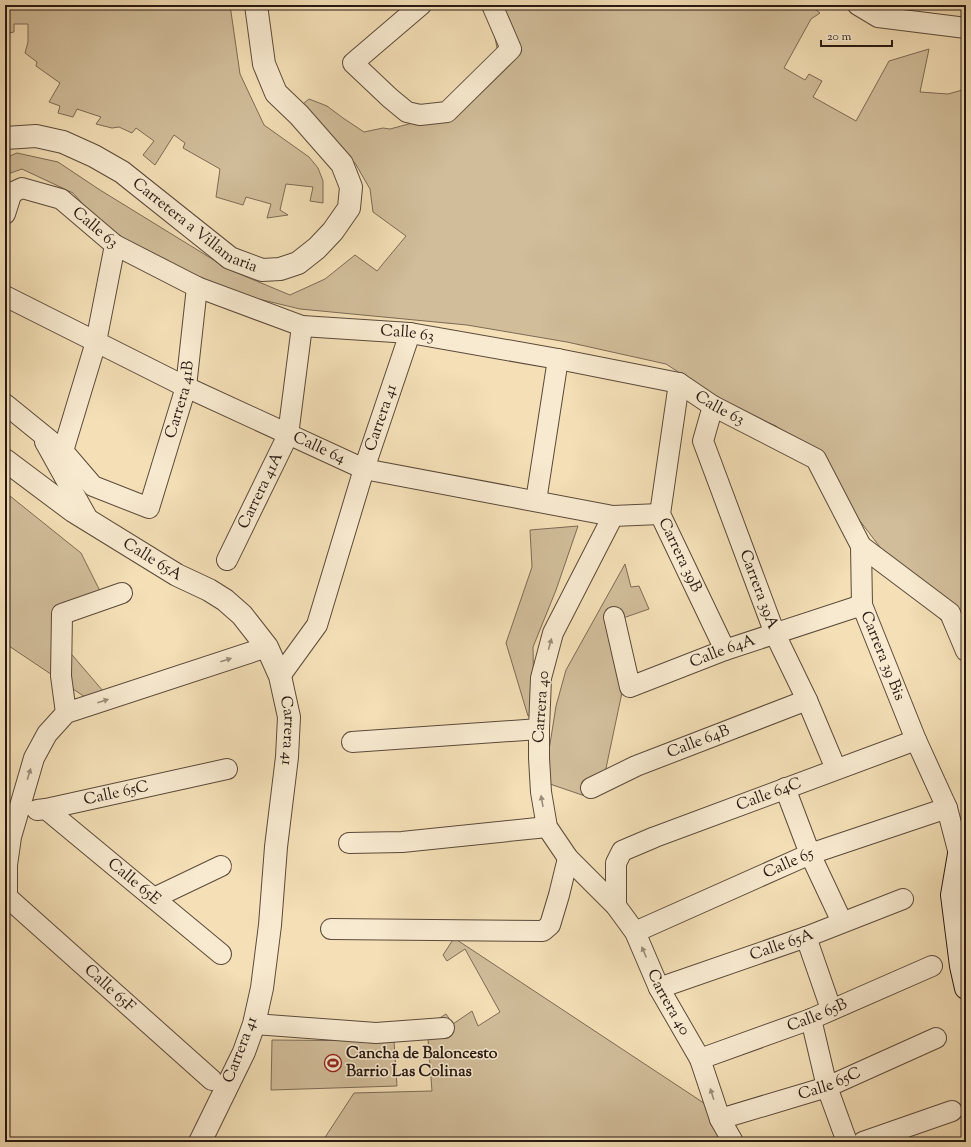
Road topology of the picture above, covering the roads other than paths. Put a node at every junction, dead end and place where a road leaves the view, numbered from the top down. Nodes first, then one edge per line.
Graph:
1 (256, 5) edge
2 (421, 5) edge
3 (492, 5) edge
4 (858, 5) edge
5 (966, 28) edge
6 (5, 138) edge
7 (8, 194) edge
8 (5, 214) edge
9 (115, 245) junction
10 (197, 287) junction
11 (5, 296) edge
12 (302, 326) junction
13 (410, 333) junction
14 (96, 342) junction
15 (558, 359) junction
16 (679, 383) junction
17 (186, 387) junction
18 (5, 404) edge
19 (713, 406) junction
20 (39, 431) junction
21 (288, 435) junction
22 (64, 450) junction
23 (816, 459) joint
24 (5, 460) edge
25 (364, 468) junction
26 (536, 501) junction
27 (660, 514) junction
28 (613, 516) junction
29 (89, 521) junction
30 (861, 546) junction
31 (227, 560) dead end
32 (122, 593) dead end
33 (862, 606) junction
34 (614, 617) dead end
35 (775, 634) junction
36 (266, 647) junction
37 (725, 650) junction
38 (966, 651) edge
39 (280, 676) junction
40 (807, 700) junction
41 (66, 713) junction
42 (539, 729) junction
43 (916, 740) junction
44 (352, 742) dead end
45 (227, 769) dead end
46 (836, 769) junction
47 (591, 788) dead end
48 (785, 788) junction
49 (947, 808) junction
50 (46, 809) junction
51 (12, 813) edge
52 (547, 827) junction
53 (349, 843) dead end
54 (962, 846) edge
55 (810, 854) junction
56 (568, 858) junction
57 (221, 866) dead end
58 (154, 898) junction
59 (903, 899) dead end
60 (616, 906) junction
61 (842, 922) junction
62 (331, 929) dead end
63 (635, 932) junction
64 (806, 937) junction
65 (221, 954) dead end
66 (932, 966) dead end
67 (659, 988) junction
68 (966, 988) edge
69 (831, 1009) junction
70 (811, 1019) junction
71 (254, 1024) junction
72 (444, 1028) dead end
73 (936, 1038) dead end
74 (700, 1059) junction
75 (212, 1080) dead end
76 (827, 1087) junction
77 (952, 1111) dead end
78 (720, 1119) junction
79 (200, 1142) edge
80 (733, 1142) edge
81 (847, 1142) edge
82 (862, 1142) edge

1 - 6 street, Carretera a Villamaria
2 - 3 street
4 - 5 street
7 - 8 street
7 - 9 street, Calle 63
9 - 10 street, Calle 63
9 - 14 street
10 - 12 street, Calle 63
10 - 17 street, Carrera 41B
11 - 14 street, Calle 64
12 - 13 street, Calle 63
12 - 21 street, Carrera 41A
13 - 15 street, Calle 63
13 - 25 street, Carrera 41
14 - 17 street, Calle 64
14 - 22 street
15 - 16 street, Calle 63
15 - 26 street
16 - 19 street, Calle 63
16 - 27 street, Carrera 39B
17 - 21 street, Calle 64
17 - 22 street, Carrera 41B
18 - 20 street
19 - 23 street, Calle 63
19 - 35 street, Carrera 39A
20 - 22 street
20 - 29 street
21 - 25 street, Calle 64
21 - 31 street, Carrera 41A
23 - 30 street, Carrera 39 Bis
24 - 29 street, Calle 65A
25 - 26 street, Calle 64
25 - 39 street, Carrera 41
26 - 28 street, Calle 64
27 - 28 street, Calle 64
27 - 37 street, Carrera 39B
42 -> 28 street, Carrera 40
29 - 36 street, Calle 65A
30 - 33 street, Carrera 39 Bis
30 - 38 street
32 - 41 street
33 - 35 street, Calle 64A
33 - 43 street, Carrera 39 Bis
34 - 37 street, Calle 64A
35 - 37 street, Calle 64A
35 - 40 street, Carrera 39A
36 - 39 street, Calle 65A
41 -> 36 street
39 - 71 street, Carrera 41
40 - 46 street, Carrera 39A
40 - 47 street, Calle 64B
51 -> 41 street
42 - 44 street
52 -> 42 street, Carrera 40
43 - 46 street, Calle 64C
43 - 49 street, Carrera 39 Bis
45 - 50 street, Calle 65C
46 - 48 street, Calle 64C
48 - 55 street
48 - 60 street, Calle 64C
49 - 54 street, Carrera 39 Bis
49 - 55 street, Calle 65
50 - 51 street, Calle 65C
50 - 58 street, Calle 65E
51 - 75 street, Calle 65F
52 - 53 street
52 - 56 street, Carrera 40
54 - 68 street
55 - 61 street
55 - 63 street, Calle 65
56 - 60 street, Carrera 40
56 - 62 street
57 - 58 street
58 - 65 street, Calle 65E
59 - 61 street, Calle 65A
60 - 63 street, Carrera 40
61 - 64 street, Calle 65A
67 -> 63 street, Carrera 40
64 - 67 street, Calle 65A
64 - 69 street
66 - 69 street, Calle 65B
67 - 74 street, Carrera 40
69 - 70 street, Calle 65B
70 - 74 street, Calle 65B
70 - 76 street
71 - 72 street
71 - 79 street, Carrera 41
73 - 76 street, Calle 65C
78 -> 74 street, Carrera 40
76 - 78 street, Calle 65C
76 - 81 street
77 - 82 street
78 - 80 street, Carrera 40

